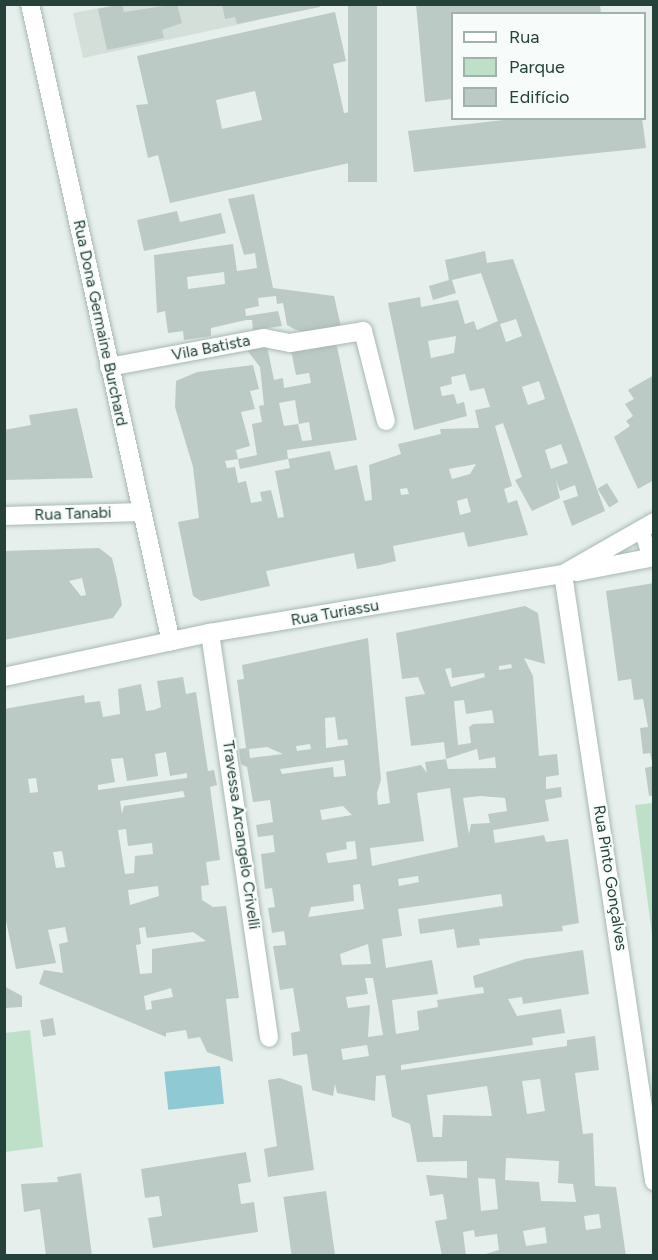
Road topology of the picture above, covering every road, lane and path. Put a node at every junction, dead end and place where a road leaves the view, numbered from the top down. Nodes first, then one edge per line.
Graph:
1 (30, 4) edge
2 (109, 367) junction
3 (386, 421) dead end
4 (141, 512) junction
5 (4, 516) edge
6 (647, 526) edge
7 (652, 557) edge
8 (564, 574) junction
9 (210, 633) junction
10 (171, 642) junction
11 (4, 677) edge
12 (269, 1038) dead end
13 (654, 1181) edge

1 - 2 street, Rua Dona Germaine Burchard
2 - 3 street, Vila Batista
2 - 4 street, Rua Dona Germaine Burchard
4 - 5 street, Rua Tanabi
4 - 10 street, Rua Dona Germaine Burchard
6 - 7 lane
6 - 8 street, Rua Turiassu
7 - 8 street
8 - 9 street, Rua Turiassu
8 - 13 street, Rua Pinto Gonçalves
9 - 10 street, Rua Turiassu
9 - 12 street, Travessa Arcangelo Crivelli
10 - 11 street, Rua Turiassu

